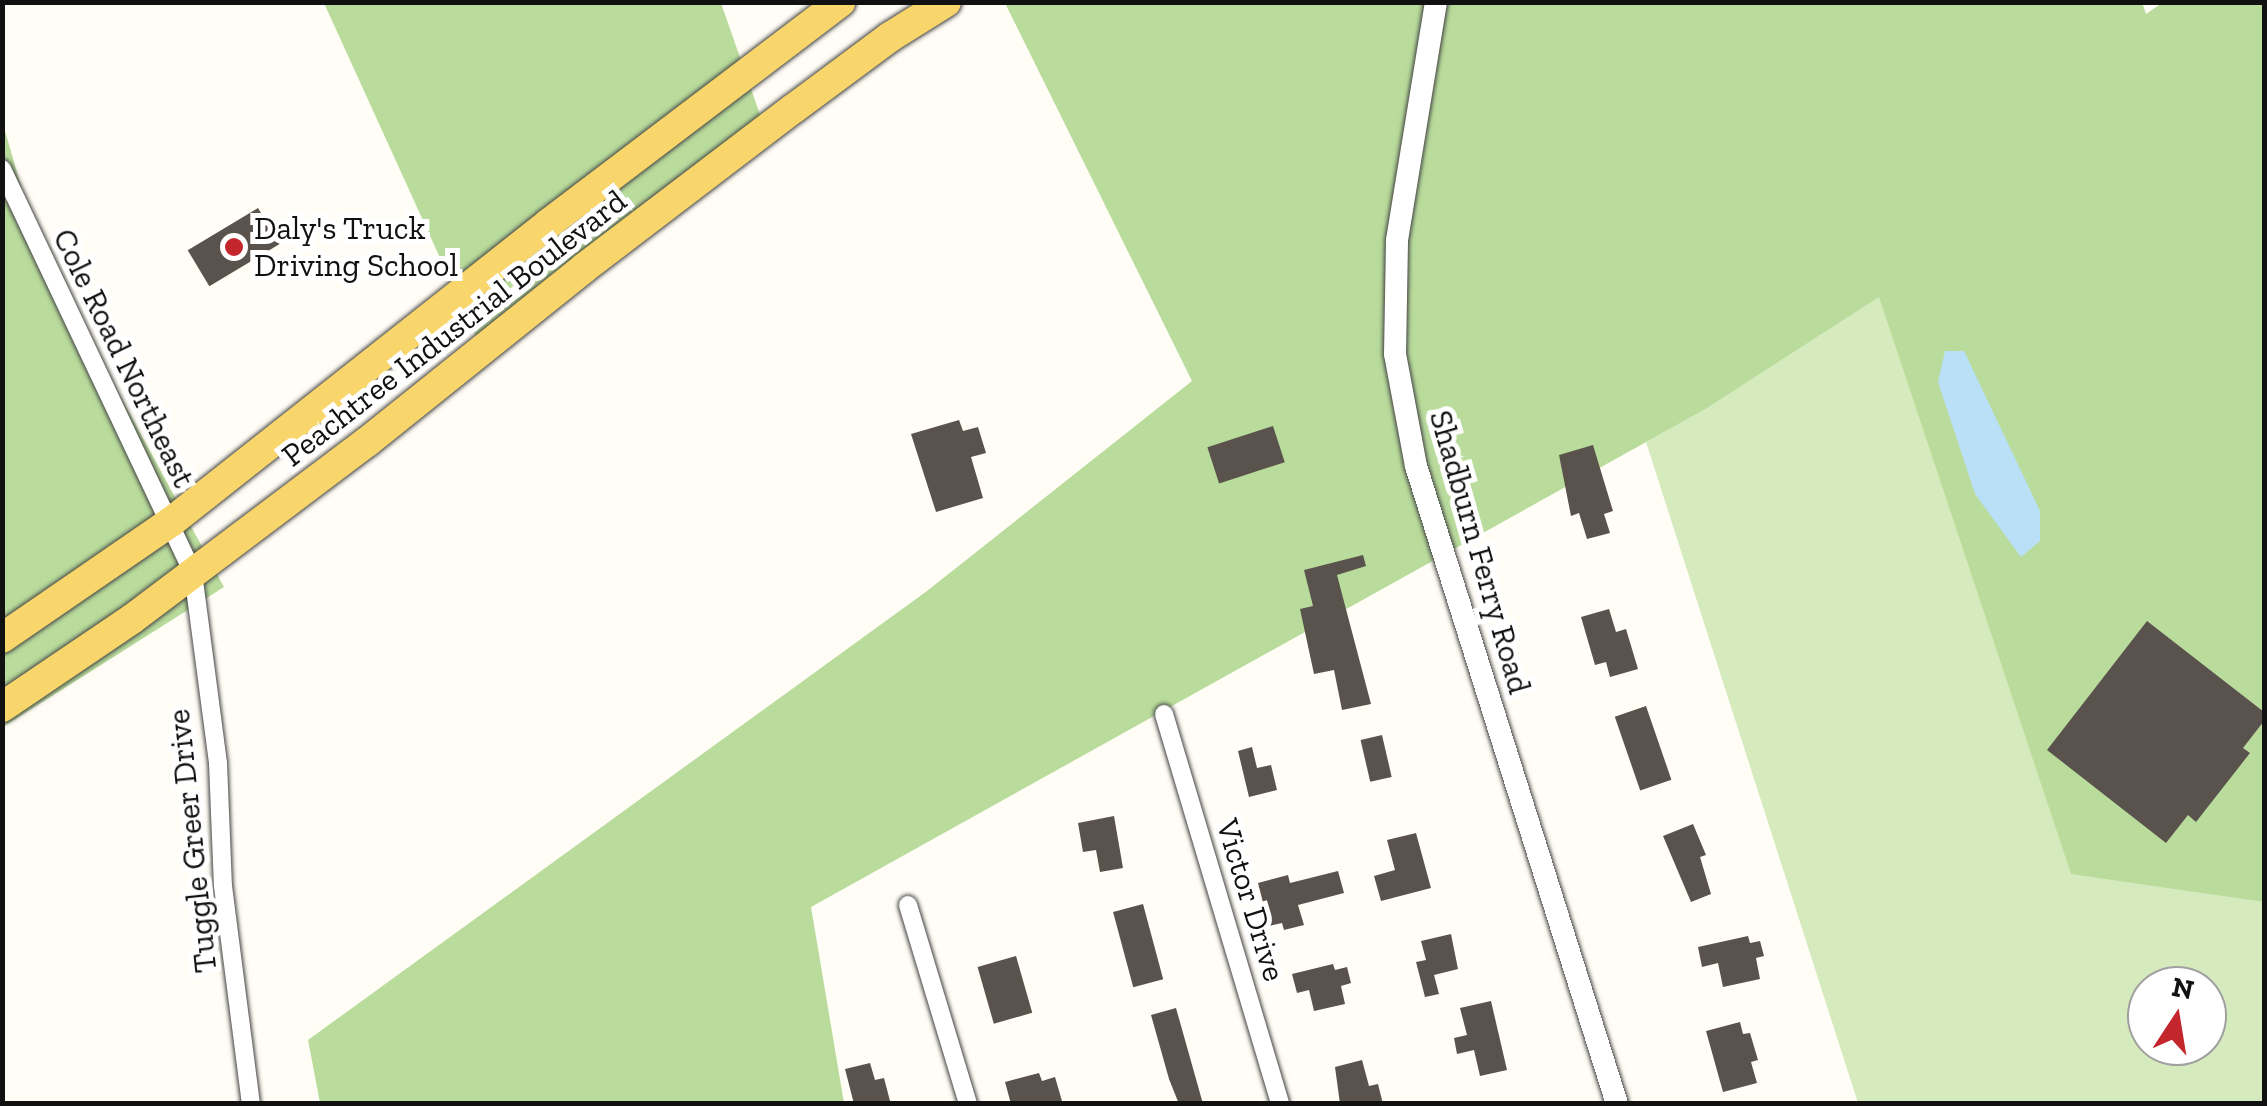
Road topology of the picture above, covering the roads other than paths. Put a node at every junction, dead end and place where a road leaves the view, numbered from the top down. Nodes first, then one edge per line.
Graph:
1 (840, 2) edge
2 (946, 2) edge
3 (1436, 2) edge
4 (2, 169) edge
5 (171, 522) junction
6 (192, 573) junction
7 (2, 638) edge
8 (2, 706) edge
9 (1164, 714) dead end
10 (908, 904) dead end
11 (251, 1104) edge
12 (968, 1104) edge
13 (1280, 1104) edge
14 (1616, 1104) edge

1 - 5 main road, Peachtree Industrial Boulevard
2 - 6 main road, Peachtree Industrial Boulevard
3 - 14 street, Shadburn Ferry Road
4 - 5 street, Cole Road Northeast
5 - 6 street, Cole Road Northeast
5 - 7 main road, Peachtree Industrial Boulevard
6 - 8 main road, Peachtree Industrial Boulevard
6 - 11 street, Tuggle Greer Drive
9 - 13 street, Victor Drive
10 - 12 street

